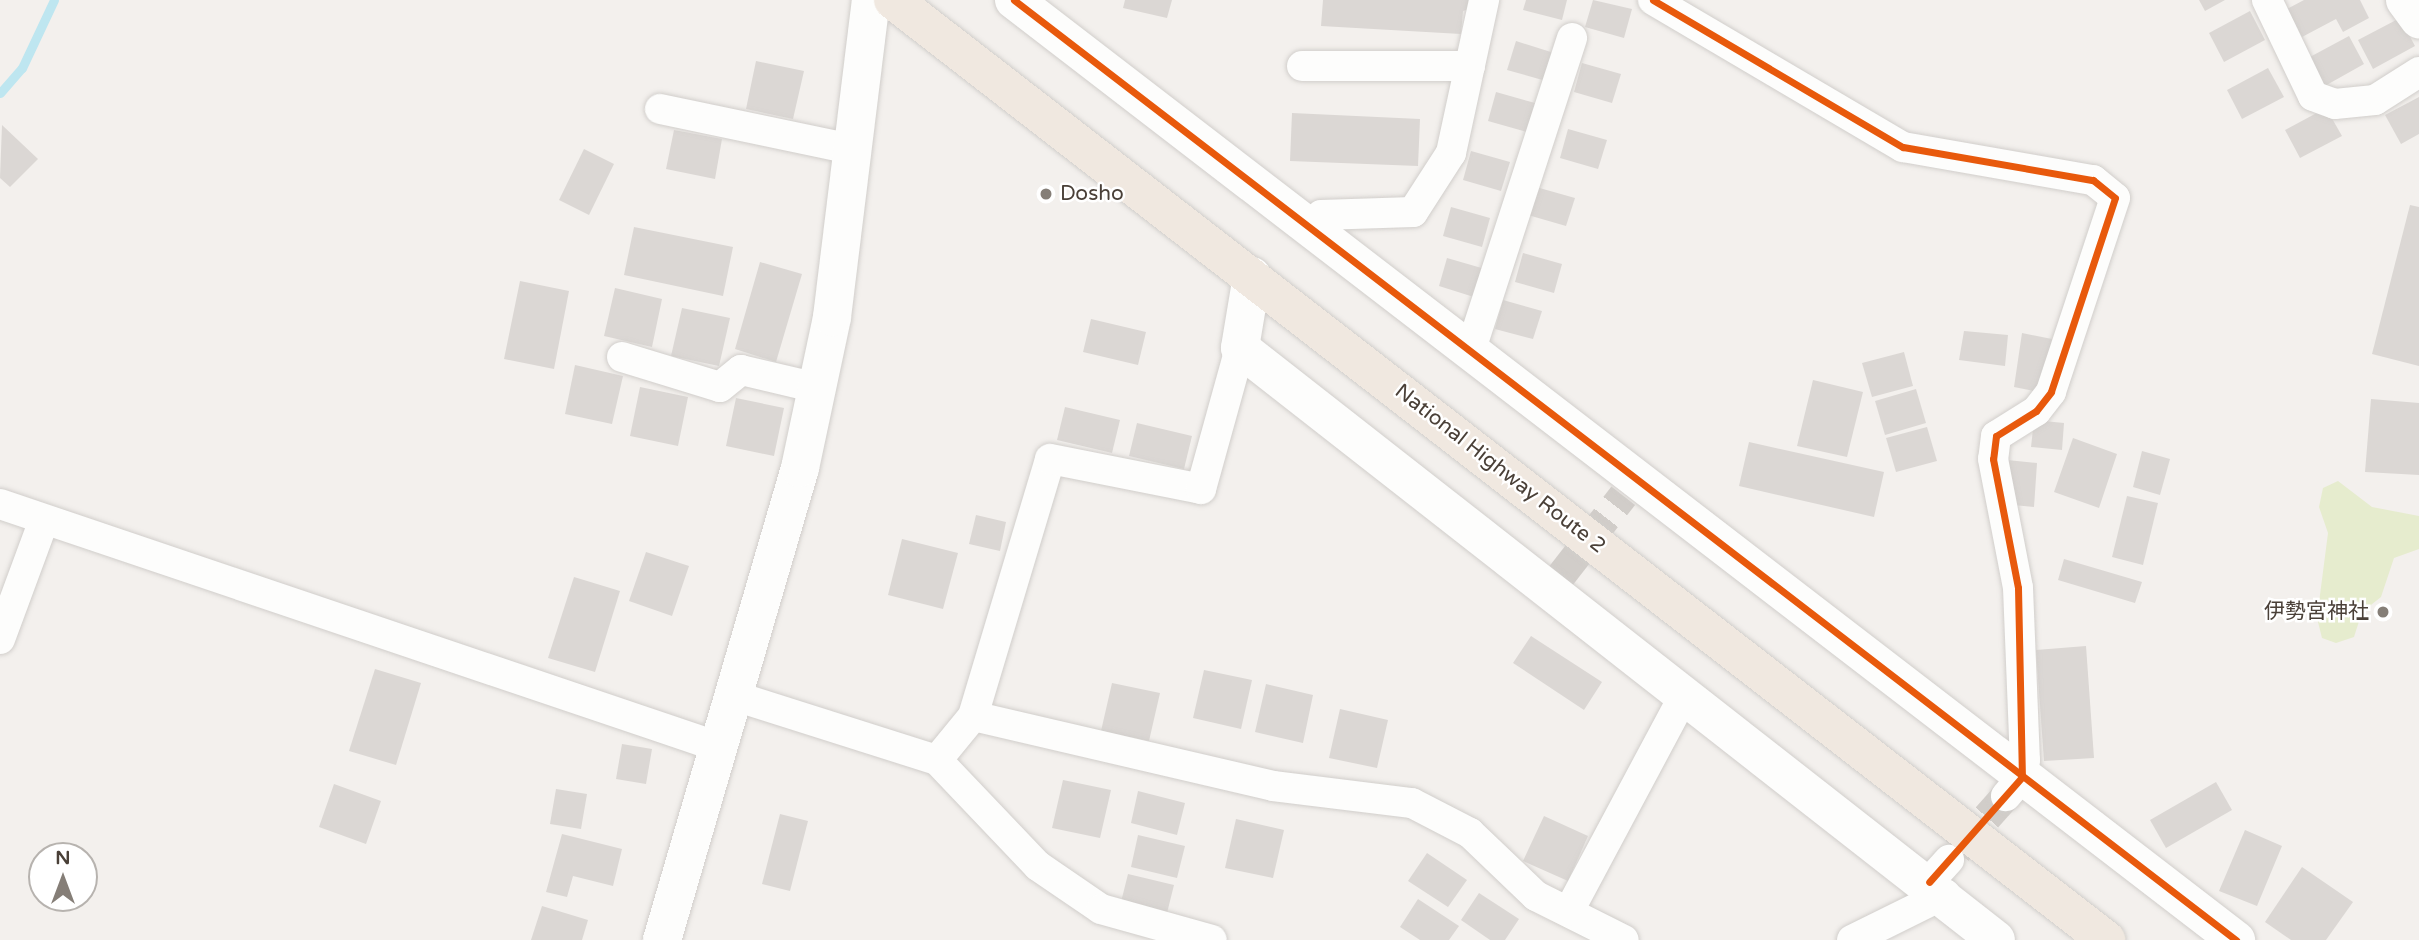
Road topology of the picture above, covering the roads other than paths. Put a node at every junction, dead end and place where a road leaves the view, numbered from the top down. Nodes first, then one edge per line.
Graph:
1 (871, 0) edge
2 (893, 0) edge
3 (1014, 0) edge
4 (1484, 0) edge
5 (1653, 0) edge
6 (2267, 0) edge
7 (2405, 0) edge
8 (2419, 19) edge
9 (1572, 38) dead end
10 (1303, 66) dead end
11 (1470, 66) junction
12 (2419, 72) edge
13 (660, 109) dead end
14 (856, 150) junction
15 (1321, 215) dead end
16 (1252, 276) junction
17 (1240, 348) junction
18 (1471, 349) junction
19 (622, 357) dead end
20 (817, 388) junction
21 (0, 504) edge
22 (44, 520) junction
23 (0, 639) edge
24 (738, 696) junction
25 (1684, 696) junction
26 (973, 716) junction
27 (722, 748) junction
28 (937, 760) junction
29 (2014, 787) junction
30 (1941, 879) junction
31 (1569, 911) junction
32 (662, 940) edge
33 (1212, 940) edge
34 (1624, 940) edge
35 (1852, 940) edge
36 (1996, 940) edge
37 (2106, 940) edge
38 (2235, 940) edge

1 - 14 street
2 - 16 highway, National Highway Route 2
3 - 18 street
4 - 11 street
5 - 29 street
6 - 12 street
7 - 8 street
9 - 18 street
10 - 11 street
11 - 15 street
13 - 14 street
14 - 20 street
16 - 17 street
16 - 37 highway, National Highway Route 2
17 - 25 street
17 - 26 street
18 - 29 street
19 - 20 street
20 - 24 street
21 - 22 street
22 - 23 street
22 - 27 street
24 - 27 street
24 - 28 street
25 - 30 street
25 - 31 street
26 - 28 street
26 - 31 street
27 - 32 street
28 - 33 street
29 - 38 street
30 - 35 street
30 - 36 street
31 - 34 street

